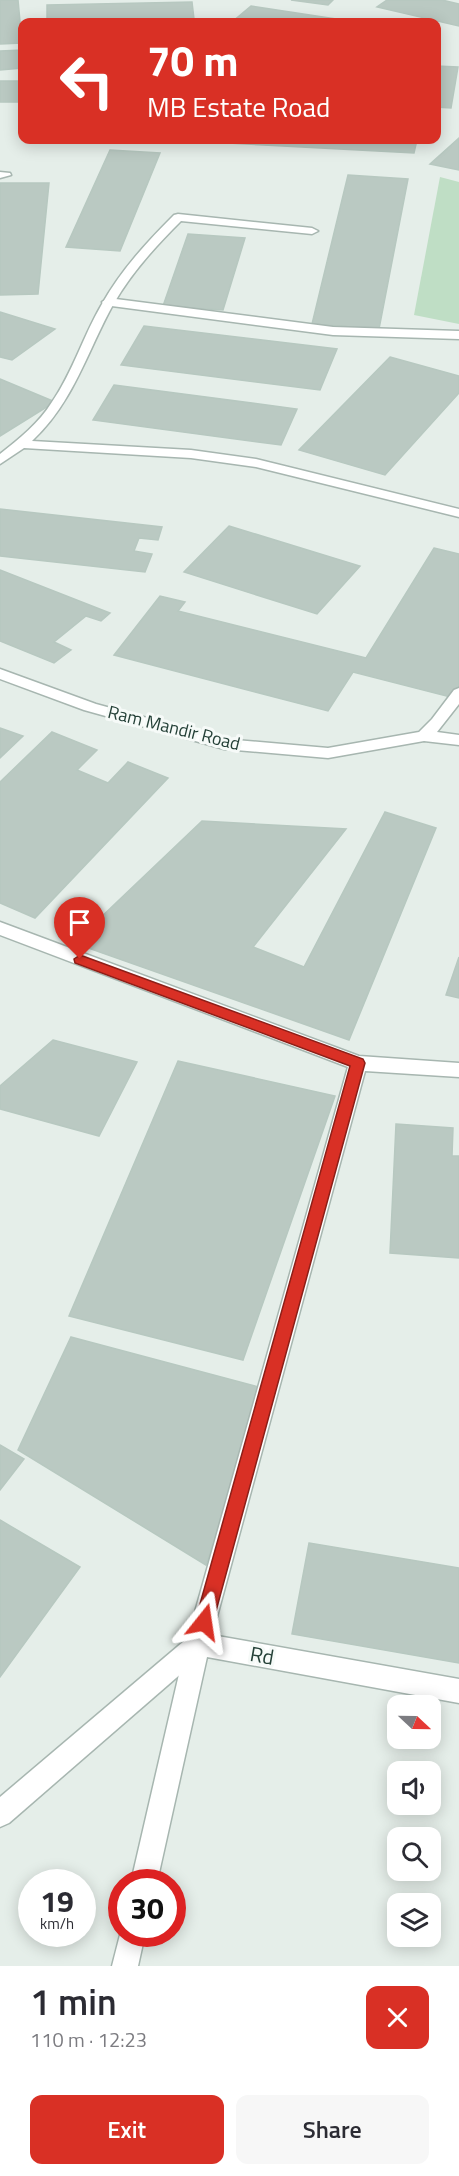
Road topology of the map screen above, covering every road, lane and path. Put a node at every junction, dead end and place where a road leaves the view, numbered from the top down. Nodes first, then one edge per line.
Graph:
1 (312, 231) dead end
2 (108, 302) junction
3 (459, 335) edge
4 (22, 444) junction
5 (0, 460) edge
6 (459, 513) edge
7 (0, 674) edge
8 (459, 693) edge
9 (424, 736) junction
10 (459, 740) edge
11 (0, 928) edge
12 (358, 1063) junction
13 (459, 1070) edge
14 (198, 1644) junction
15 (459, 1691) edge
16 (0, 1814) edge
17 (147, 1869) edge
18 (129, 1947) edge
19 (124, 1966) edge

1 - 2 street
2 - 3 street
2 - 4 street
4 - 5 street
4 - 6 street
7 - 9 street, Ram Mandir Road
8 - 9 street
9 - 10 street, Ram Mandir Road
11 - 12 street
12 - 13 street
12 - 14 street
14 - 15 street, Rd
14 - 16 street
14 - 17 street
18 - 19 street

